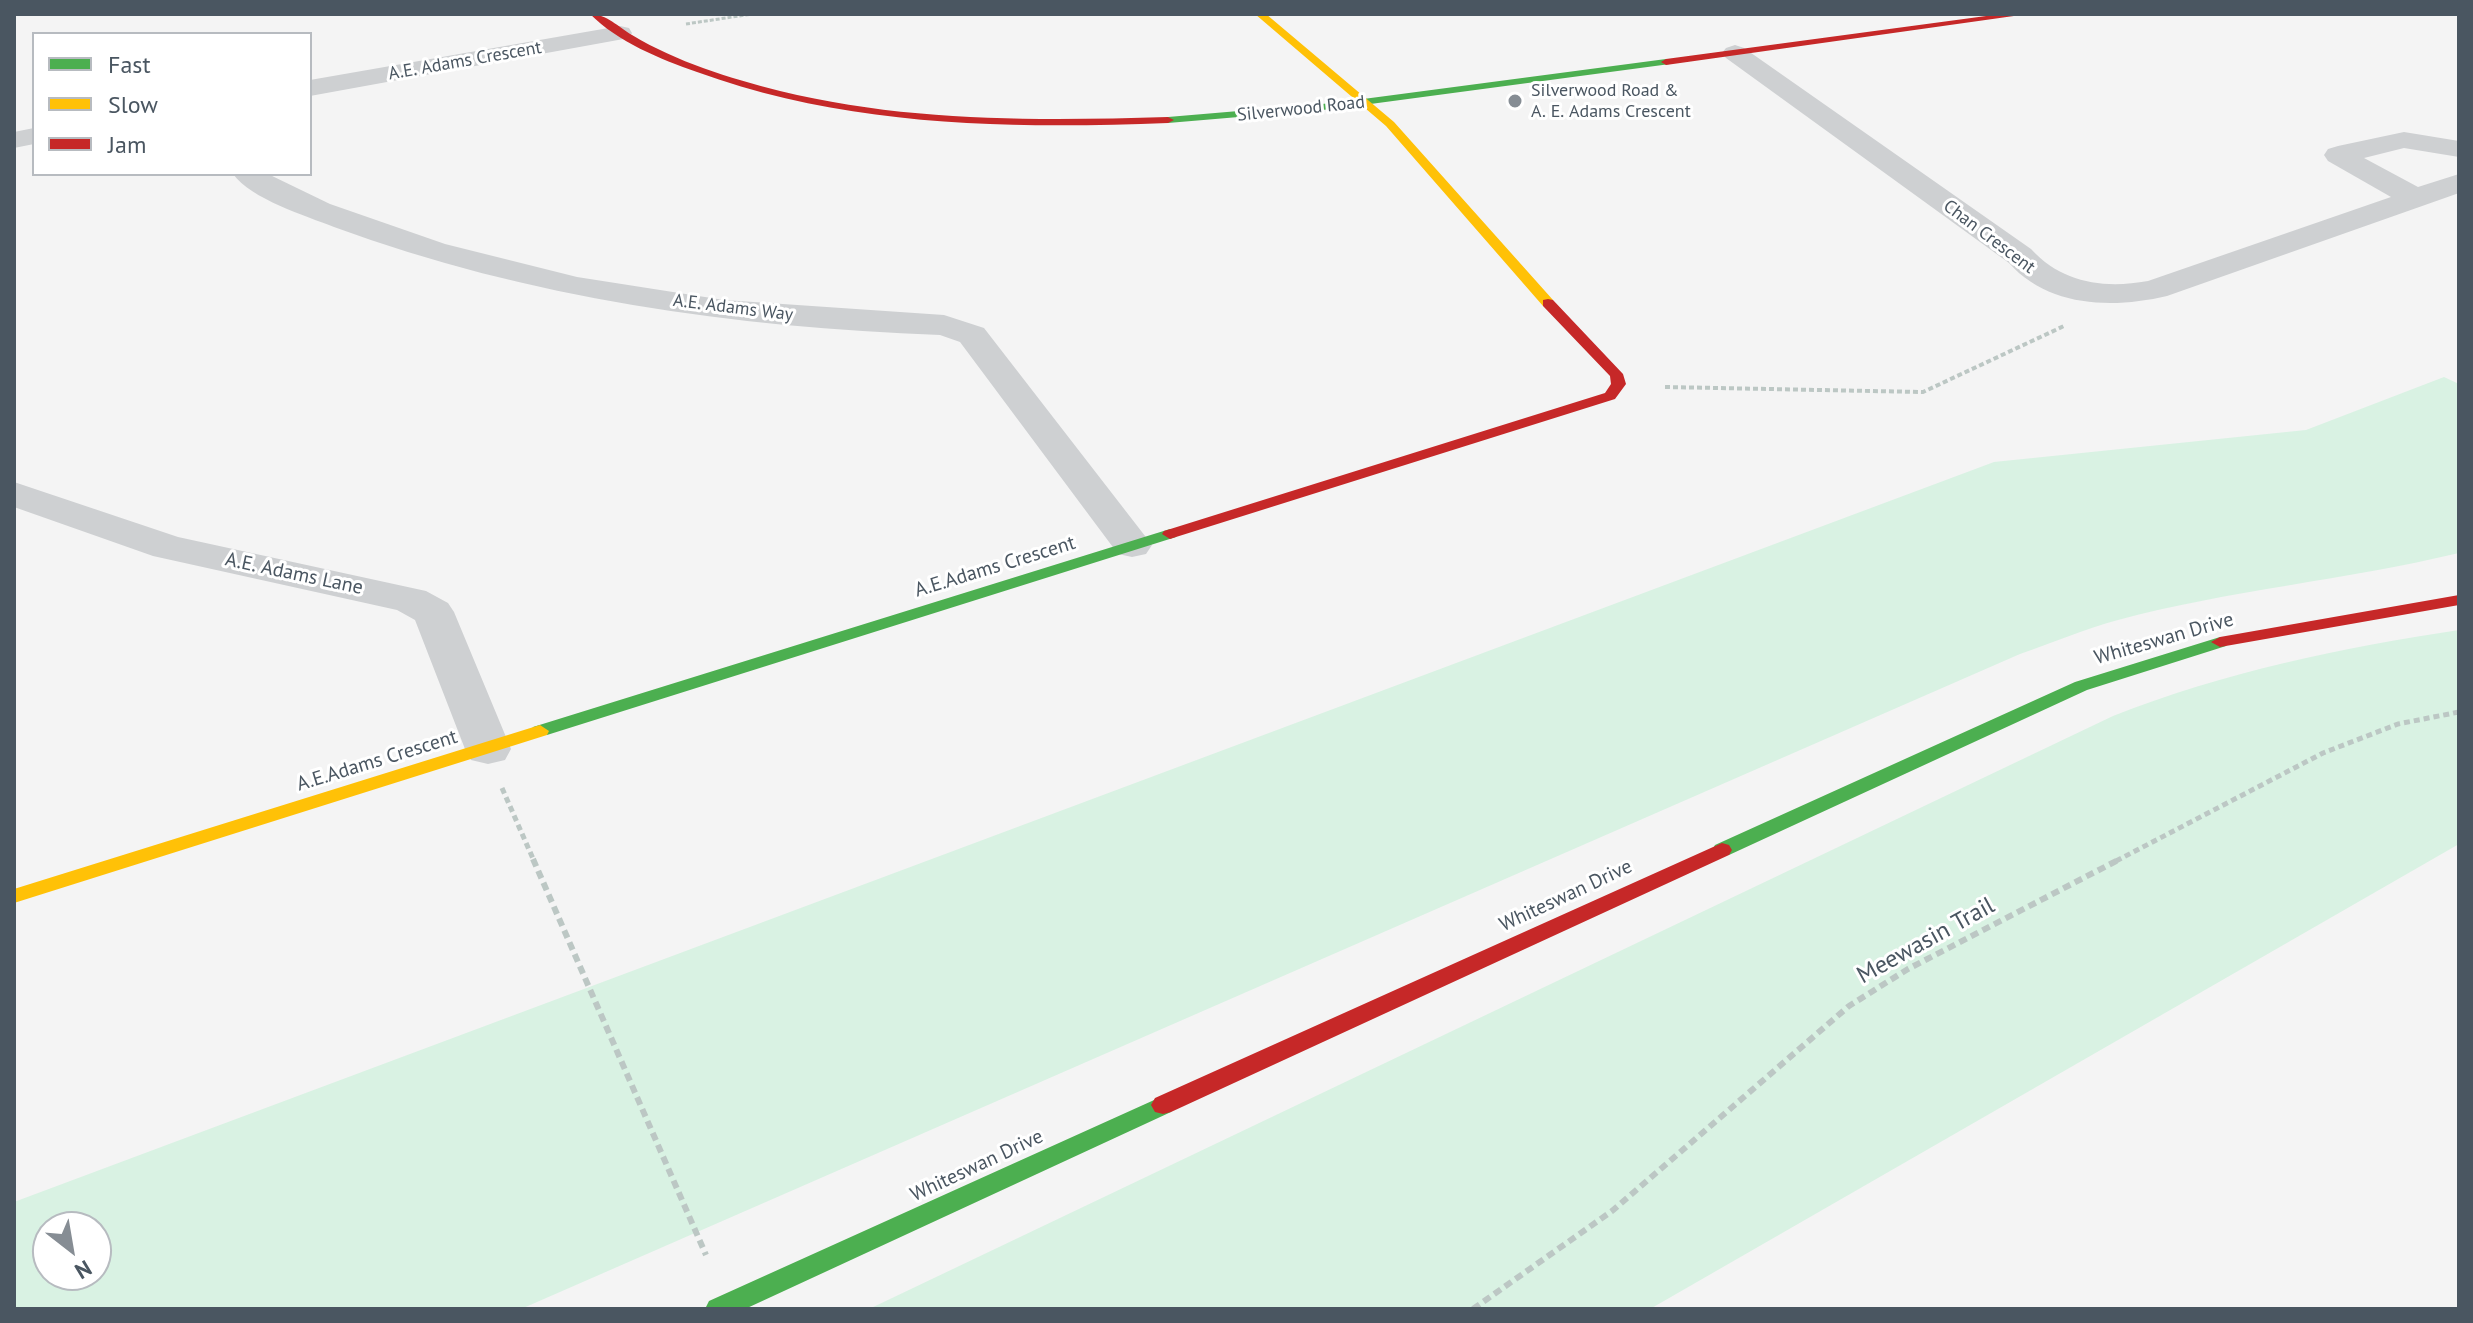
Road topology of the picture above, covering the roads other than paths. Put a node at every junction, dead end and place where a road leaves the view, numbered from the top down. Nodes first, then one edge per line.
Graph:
1 (595, 14) edge
2 (1260, 14) edge
3 (2023, 14) edge
4 (620, 33) junction
5 (1735, 53) junction
6 (312, 88) edge
7 (1366, 102) junction
8 (2459, 149) edge
9 (251, 176) edge
10 (2459, 183) edge
11 (2415, 198) junction
12 (14, 494) edge
13 (1132, 545) junction
14 (2459, 600) edge
15 (494, 765) junction
16 (14, 896) edge
17 (718, 1309) edge

1 - 4 street, Silverwood Road
2 - 7 street
3 - 5 street, Silverwood Road
4 - 6 street, A.E. Adams Crescent
4 - 7 street, Silverwood Road
5 - 7 street, Silverwood Road
5 - 11 street, Chan Crescent
7 - 13 street, A.E.Adams Crescent
8 - 11 street
9 - 13 street, A.E. Adams Way
10 - 11 street, Chan Crescent
12 - 15 street, A.E. Adams Lane
13 - 15 street, A.E.Adams Crescent
14 - 17 street, Whiteswan Drive
15 - 16 street, A.E.Adams Crescent

